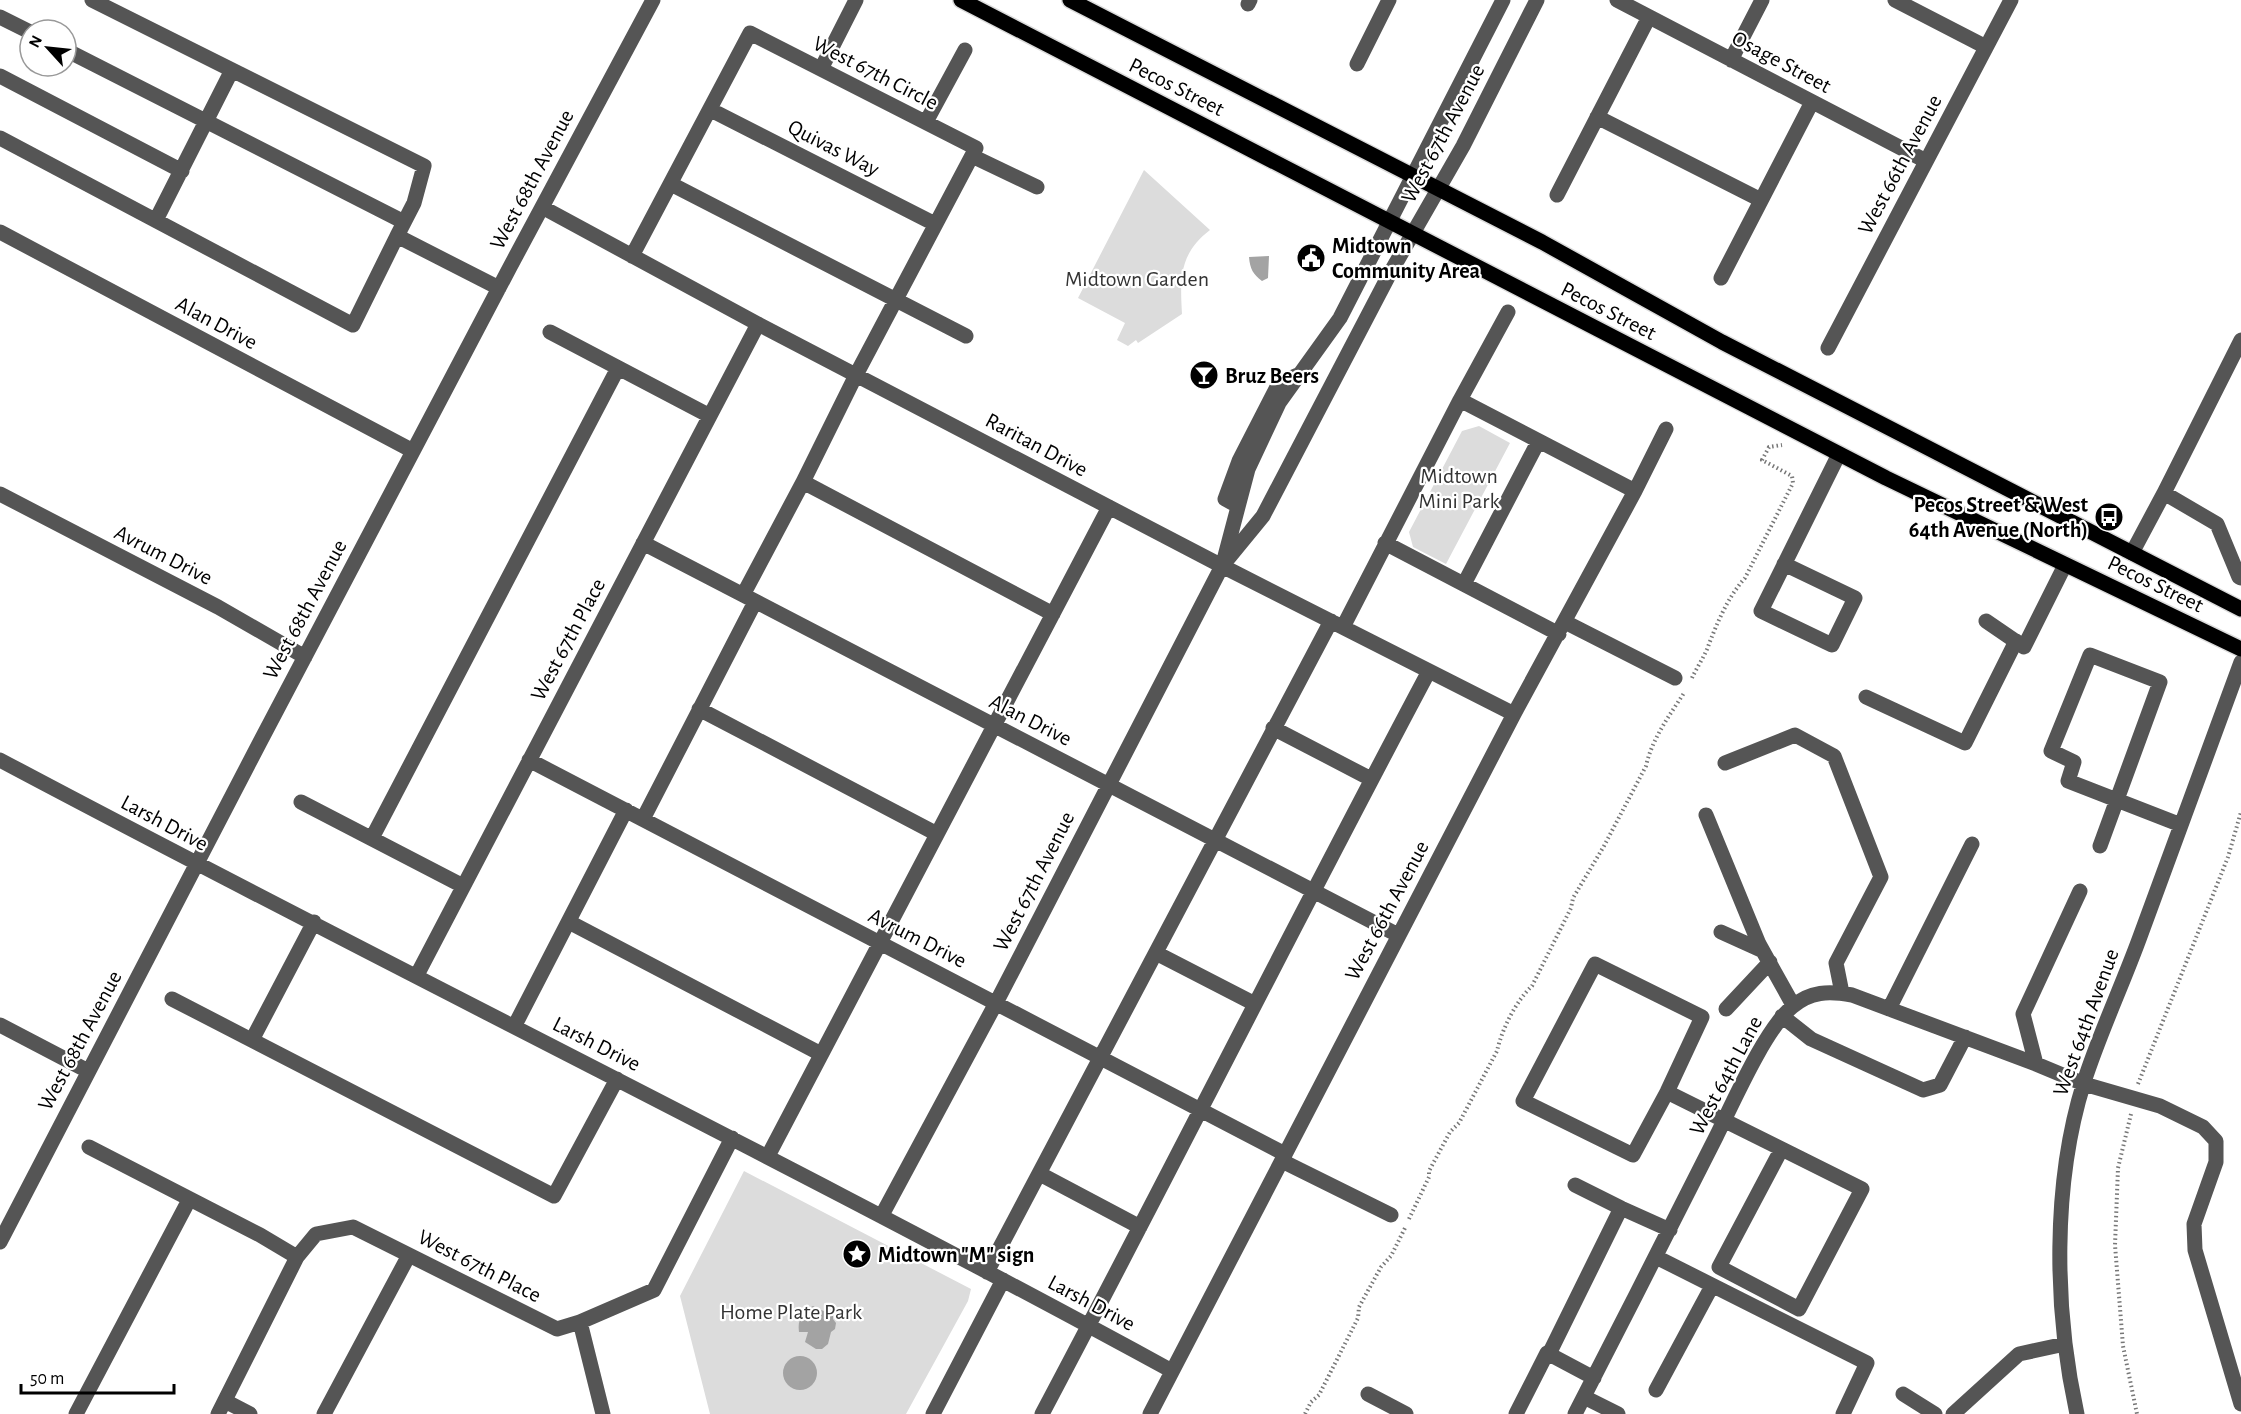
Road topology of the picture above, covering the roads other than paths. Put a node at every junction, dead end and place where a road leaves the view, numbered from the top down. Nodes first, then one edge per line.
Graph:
1 (92, 0) edge
2 (653, 0) edge
3 (856, 0) edge
4 (961, 0) edge
5 (1070, 0) edge
6 (1389, 0) edge
7 (1503, 0) edge
8 (1537, 0) edge
9 (1617, 0) edge
10 (1762, 0) edge
11 (1895, 0) edge
12 (2011, 0) edge
13 (0, 17) edge
14 (1649, 17) junction
15 (18, 26) edge
16 (1986, 47) junction
17 (965, 50) dead end
18 (78, 56) edge
19 (1731, 60) junction
20 (1357, 64) dead end
21 (821, 69) junction
22 (232, 70) junction
23 (0, 76) edge
24 (1812, 102) junction
25 (711, 110) junction
26 (1597, 117) junction
27 (207, 121) junction
28 (926, 122) junction
29 (0, 138) edge
30 (972, 156) junction
31 (1926, 161) junction
32 (182, 171) junction
33 (1413, 176) junction
34 (671, 184) junction
35 (1037, 188) dead end
36 (1438, 189) junction
37 (1557, 195) dead end
38 (1761, 200) junction
39 (542, 207) junction
40 (156, 220) junction
41 (1389, 222) junction
42 (936, 224) junction
43 (401, 229) junction
44 (0, 232) edge
45 (1412, 234) junction
46 (632, 256) junction
47 (1721, 278) dead end
48 (499, 288) junction
49 (896, 299) junction
50 (1508, 312) dead end
51 (758, 324) junction
52 (550, 332) dead end
53 (966, 336) dead end
54 (2241, 340) edge
55 (1828, 348) dead end
56 (618, 368) junction
57 (855, 375) junction
58 (1460, 400) junction
59 (708, 415) junction
60 (1666, 429) dead end
61 (1538, 442) junction
62 (413, 451) junction
63 (1839, 454) junction
64 (803, 482) junction
65 (1635, 491) junction
66 (2164, 493) junction
67 (0, 494) edge
68 (1109, 507) junction
69 (643, 543) junction
70 (1385, 543) junction
71 (2132, 553) junction
72 (1784, 564) junction
73 (2066, 565) junction
74 (1222, 566) junction
75 (2241, 578) edge
76 (1464, 584) junction
77 (749, 599) junction
78 (2241, 609) edge
79 (1053, 614) junction
80 (1986, 621) dead end
81 (1337, 624) junction
82 (1562, 628) junction
83 (2016, 641) junction
84 (2241, 649) edge
85 (305, 657) junction
86 (2241, 662) edge
87 (1429, 671) junction
88 (1675, 678) dead end
89 (1866, 697) dead end
90 (699, 709) junction
91 (1514, 714) junction
92 (994, 725) junction
93 (1273, 728) junction
94 (0, 760) edge
95 (529, 760) junction
96 (1725, 764) dead end
97 (1371, 779) junction
98 (1108, 784) junction
99 (2116, 800) junction
100 (301, 802) dead end
101 (626, 810) junction
102 (1706, 815) dead end
103 (643, 819) junction
104 (2181, 825) junction
105 (937, 834) junction
106 (372, 838) junction
107 (1215, 840) junction
108 (1972, 843) dead end
109 (2100, 846) dead end
110 (196, 864) junction
111 (463, 886) junction
112 (1312, 891) junction
113 (2080, 891) dead end
114 (314, 922) junction
115 (569, 922) junction
116 (1721, 932) dead end
117 (1398, 935) junction
118 (880, 942) junction
119 (1156, 953) junction
120 (1766, 957) junction
121 (417, 975) junction
122 (1842, 993) junction
123 (172, 999) dead end
124 (996, 1003) junction
125 (1255, 1004) junction
126 (1726, 1009) dead end
127 (1889, 1009) junction
128 (1788, 1011) junction
129 (0, 1025) edge
130 (515, 1025) junction
131 (1965, 1037) junction
132 (252, 1040) junction
133 (821, 1054) junction
134 (1101, 1056) junction
135 (2036, 1064) junction
136 (88, 1071) junction
137 (617, 1079) junction
138 (2084, 1084) junction
139 (1667, 1092) junction
140 (1201, 1110) junction
141 (1724, 1122) junction
142 (732, 1138) junction
143 (89, 1147) dead end
144 (1781, 1150) junction
145 (768, 1156) junction
146 (1284, 1158) junction
147 (1040, 1174) junction
148 (1575, 1185) dead end
149 (189, 1200) junction
150 (1621, 1208) junction
151 (882, 1215) junction
152 (1390, 1215) dead end
153 (1140, 1227) junction
154 (1670, 1230) junction
155 (0, 1242) edge
156 (409, 1255) junction
157 (297, 1257) junction
158 (1656, 1257) junction
159 (987, 1272) junction
160 (1003, 1280) junction
161 (1712, 1286) junction
162 (580, 1322) junction
163 (1089, 1326) junction
164 (2065, 1344) junction
165 (1549, 1354) junction
166 (1172, 1371) junction
167 (1594, 1378) junction
168 (1656, 1390) dead end
169 (1368, 1394) dead end
170 (1904, 1394) dead end
171 (1584, 1397) junction
172 (2241, 1404) edge
173 (222, 1407) edge
174 (2076, 1413) edge
175 (76, 1414) edge
176 (250, 1414) edge
177 (324, 1414) edge
178 (603, 1414) edge
179 (933, 1414) edge
180 (1042, 1414) edge
181 (1150, 1414) edge
182 (1406, 1414) edge
183 (1516, 1414) edge
184 (1575, 1414) edge
185 (1618, 1414) edge
186 (1843, 1414) edge
187 (1935, 1414) edge
188 (1953, 1414) edge

1 - 22 street
2 - 39 street, West 68th Avenue
3 - 21 street
4 - 41 main road, Pecos Street
5 - 33 main road, Pecos Street
6 - 20 street
7 - 33 street, West 67th Avenue
8 - 36 street, West 67th Avenue
9 - 14 street, Osage Street
10 - 19 street
11 - 16 street
12 - 16 street, West 66th Avenue
13 - 15 street
14 - 19 street, Osage Street
14 - 26 street
16 - 31 street, West 66th Avenue
17 - 28 street
18 - 27 street
19 - 24 street, Osage Street
21 - 25 street, West 67th Circle
21 - 28 street, West 67th Circle
22 - 27 street
22 - 43 street
23 - 32 street
24 - 31 street, Osage Street
24 - 38 street
25 - 34 street, West 67th Circle
25 - 42 street, Quivas Way
26 - 37 street
26 - 38 street
27 - 32 street
27 - 43 street
28 - 30 street, West 67th Circle
29 - 40 street
30 - 35 street
30 - 42 street
31 - 55 street, West 66th Avenue
32 - 40 street
33 - 36 main road, Pecos Street
33 - 41 street, West 67th Avenue
34 - 46 street, West 67th Circle
34 - 49 street
36 - 45 street, West 67th Avenue
36 - 71 main road, Pecos Street
38 - 47 street
39 - 46 street, Raritan Drive
39 - 48 street, West 68th Avenue
40 - 43 street
41 - 45 main road, Pecos Street
41 - 74 street, West 67th Avenue
42 - 49 street
43 - 48 street
44 - 62 street, Alan Drive
45 - 63 main road, Pecos Street
45 - 74 street, West 67th Avenue
46 - 51 street, Raritan Drive
48 - 62 street, West 68th Avenue
49 - 53 street
49 - 57 street
50 - 58 street
51 - 57 street, Raritan Drive
51 - 59 street, West 67th Place
52 - 56 street
54 - 66 street
56 - 59 street
56 - 106 street
57 - 64 street
57 - 68 street, Raritan Drive
58 - 61 street
58 - 70 street
59 - 69 street, West 67th Place
60 - 65 street, West 66th Avenue
61 - 65 street
61 - 76 street
62 - 85 street, West 68th Avenue
63 - 72 street
63 - 73 main road, Pecos Street
64 - 77 street
64 - 79 street
65 - 82 street, West 66th Avenue
66 - 71 street
66 - 75 street
67 - 85 street, Avrum Drive
68 - 74 street, Raritan Drive
68 - 79 street
69 - 77 street, Alan Drive
69 - 95 street, West 67th Place
70 - 76 street
70 - 81 street
71 - 78 main road, Pecos Street
72 - 72 street
73 - 83 street
73 - 84 main road, Pecos Street
74 - 81 street, Raritan Drive
74 - 98 street, West 67th Avenue
76 - 82 street
77 - 90 street
77 - 92 street, Alan Drive
79 - 92 street
80 - 83 street
81 - 87 street, Raritan Drive
81 - 93 street
82 - 88 street
82 - 91 street, West 66th Avenue
83 - 89 street
85 - 110 street, West 68th Avenue
86 - 104 street, West 64th Avenue
87 - 91 street, Raritan Drive
87 - 97 street
90 - 103 street
90 - 105 street
91 - 117 street, West 66th Avenue
92 - 98 street, Alan Drive
92 - 105 street
93 - 97 street
93 - 107 street
94 - 110 street, Larsh Drive
95 - 101 street, Avrum Drive
95 - 111 street, West 67th Place
96 - 122 street
97 - 112 street
98 - 107 street, Alan Drive
98 - 124 street, West 67th Avenue
99 - 99 street
99 - 104 street
99 - 109 street
100 - 106 street
101 - 103 street, Avrum Drive
101 - 115 street
102 - 120 street
103 - 118 street, Avrum Drive
104 - 138 street, West 64th Avenue
105 - 118 street
106 - 111 street
107 - 112 street, Alan Drive
107 - 119 street
108 - 127 street
110 - 114 street, Larsh Drive
110 - 136 street, West 68th Avenue
111 - 121 street, West 67th Place
112 - 117 street, Alan Drive
112 - 125 street
113 - 135 street
114 - 121 street, Larsh Drive
114 - 132 street
115 - 130 street
115 - 133 street
116 - 120 street
117 - 146 street, West 66th Avenue
118 - 124 street, Avrum Drive
118 - 133 street
119 - 125 street
119 - 134 street
120 - 126 street
120 - 128 street
121 - 130 street, Larsh Drive
122 - 127 street, West 64th Lane
122 - 128 street, West 64th Lane
123 - 132 street
124 - 134 street, Avrum Drive
124 - 151 street, West 67th Avenue
125 - 140 street
127 - 131 street, West 64th Lane
128 - 131 street
128 - 141 street, West 64th Lane
129 - 136 street
130 - 137 street, Larsh Drive
131 - 135 street, West 64th Lane
132 - 137 street
133 - 145 street
134 - 140 street, Avrum Drive
134 - 147 street
135 - 138 street, West 64th Lane
136 - 155 street, West 68th Avenue
137 - 142 street, Larsh Drive
138 - 164 street, West 64th Avenue
138 - 172 street, West 64th Lane
139 - 139 street
139 - 141 street
140 - 146 street, Avrum Drive
140 - 153 street
141 - 144 street
141 - 154 street, West 64th Lane
142 - 145 street, Larsh Drive
142 - 162 street, West 67th Place
143 - 149 street
144 - 144 street
145 - 151 street, Larsh Drive
146 - 152 street, Avrum Drive
146 - 166 street, West 66th Avenue
147 - 153 street
147 - 159 street
148 - 150 street
149 - 157 street
149 - 175 street
150 - 154 street
150 - 165 street
151 - 159 street, Larsh Drive
153 - 163 street
154 - 158 street, West 64th Lane
156 - 157 street, West 67th Place
156 - 162 street, West 67th Place
156 - 177 street
157 - 173 street, West 67th Place
158 - 161 street
158 - 167 street, West 64th Lane
159 - 160 street, Larsh Drive
160 - 163 street, Larsh Drive
160 - 179 street
161 - 168 street
161 - 186 street
162 - 178 street
163 - 166 street, Larsh Drive
163 - 180 street
164 - 174 street, West 64th Avenue
164 - 188 street
165 - 167 street
165 - 183 street
166 - 181 street, West 66th Avenue
167 - 171 street, West 64th Lane
169 - 182 street
170 - 187 street
171 - 184 street, West 64th Lane
171 - 185 street
173 - 176 street

